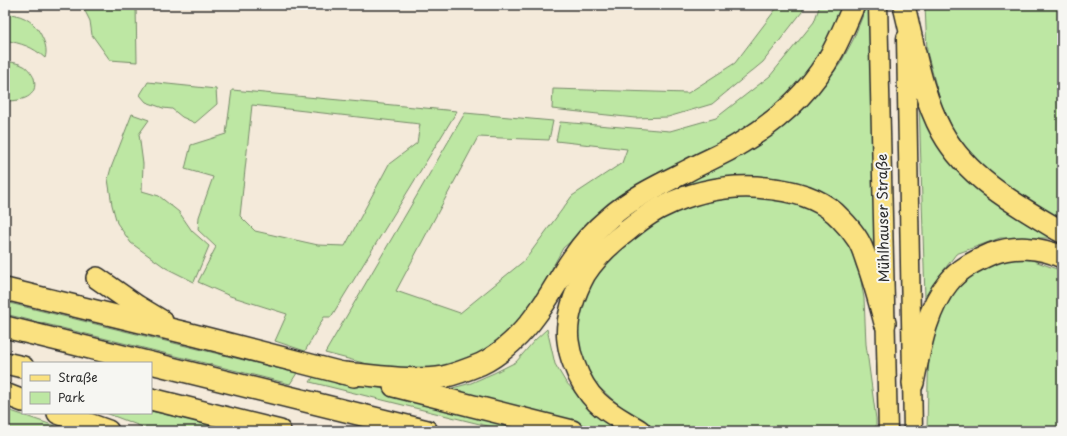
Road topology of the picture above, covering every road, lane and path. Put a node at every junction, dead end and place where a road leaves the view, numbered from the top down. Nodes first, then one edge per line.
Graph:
1 (854, 5) edge
2 (878, 5) edge
3 (905, 8) edge
4 (1062, 232) edge
5 (1062, 257) edge
6 (97, 278) dead end
7 (5, 289) edge
8 (885, 323) junction
9 (5, 326) edge
10 (190, 334) junction
11 (150, 362) edge
12 (5, 363) edge
13 (152, 363) edge
14 (22, 367) edge
15 (342, 373) junction
16 (912, 383) junction
17 (5, 394) edge
18 (152, 399) edge
19 (22, 401) edge
20 (61, 414) edge
21 (108, 431) edge
22 (280, 431) edge
23 (427, 431) edge
24 (572, 431) edge
25 (640, 431) edge
26 (888, 431) edge
27 (913, 431) edge

1 - 15 highway
2 - 8 main road, Mühlhauser Straße
3 - 4 highway
3 - 16 main road, Mühlhauser Straße
5 - 16 highway
6 - 10 highway
7 - 10 highway
8 - 25 highway
8 - 26 main road, Mühlhauser Straße
9 - 11 highway
10 - 15 highway
12 - 14 highway
13 - 23 highway
15 - 24 highway
16 - 27 main road, Mühlhauser Straße
17 - 19 highway
18 - 22 highway
20 - 21 highway

